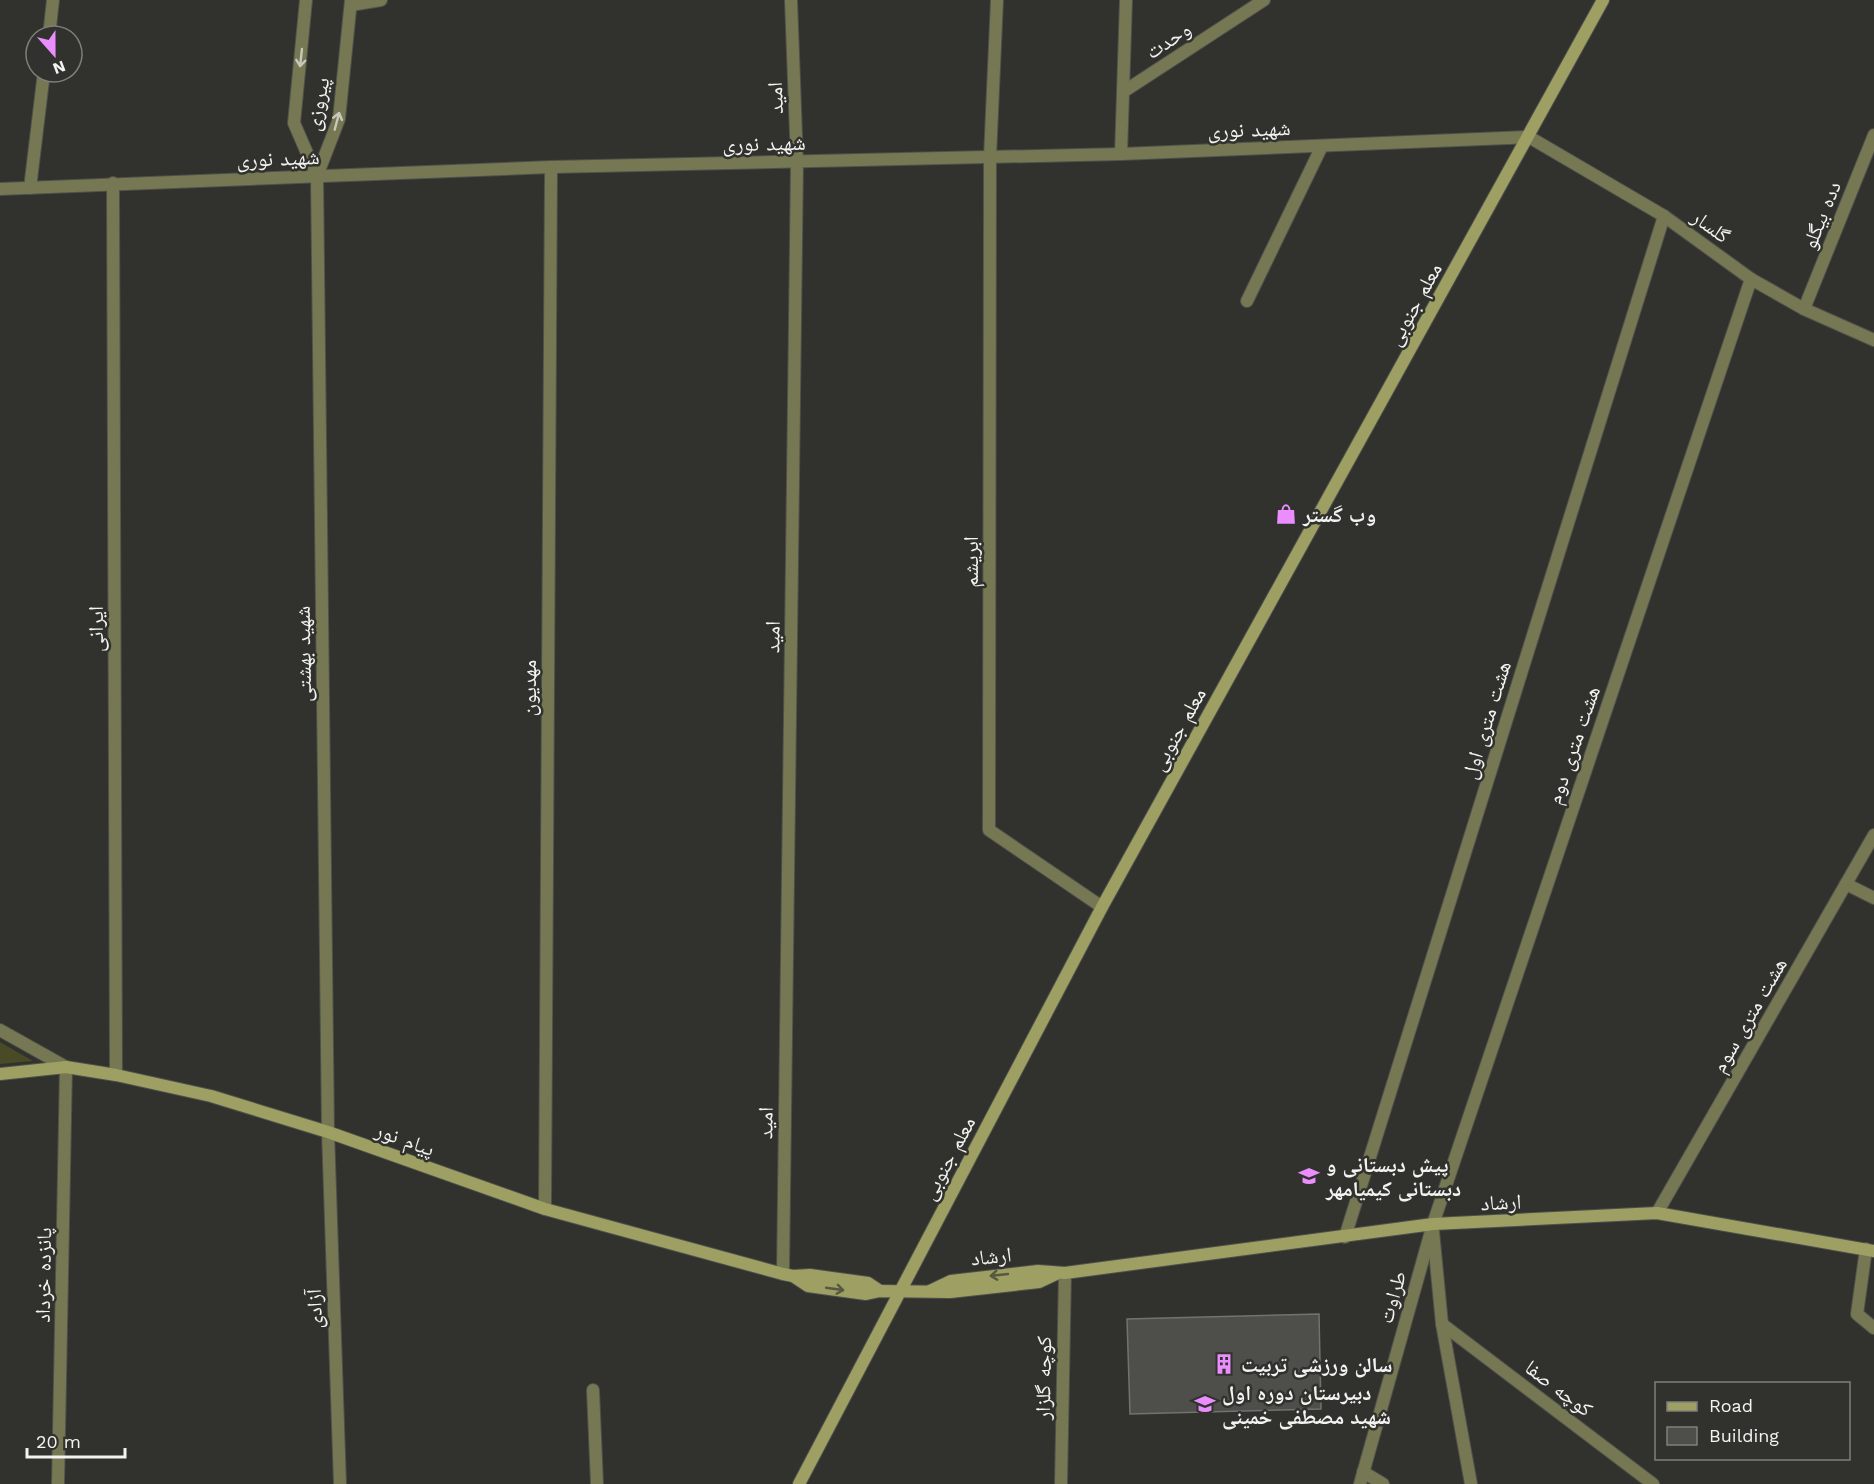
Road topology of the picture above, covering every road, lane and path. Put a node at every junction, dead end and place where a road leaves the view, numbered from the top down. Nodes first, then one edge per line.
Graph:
1 (53, 0) edge
2 (306, 0) edge
3 (381, 0) edge
4 (791, 0) edge
5 (997, 0) edge
6 (1126, 0) edge
7 (1264, 0) edge
8 (1604, 0) edge
9 (351, 2) edge
10 (50, 24) edge
11 (43, 84) edge
12 (1123, 92) junction
13 (1874, 135) edge
14 (1529, 137) junction
15 (1322, 146) junction
16 (1121, 154) junction
17 (990, 157) junction
18 (797, 162) junction
19 (551, 167) junction
20 (317, 176) junction
21 (113, 183) junction
22 (30, 188) junction
23 (0, 189) edge
24 (1664, 216) junction
25 (1751, 279) junction
26 (1247, 301) dead end
27 (1804, 309) junction
28 (1874, 340) edge
29 (1874, 835) edge
30 (1846, 884) junction
31 (1874, 898) edge
32 (1102, 907) junction
33 (0, 1030) edge
34 (66, 1067) junction
35 (0, 1074) edge
36 (116, 1075) junction
37 (328, 1132) junction
38 (544, 1209) junction
39 (1657, 1213) junction
40 (1433, 1224) junction
41 (1345, 1237) junction
42 (1870, 1250) edge
43 (1061, 1274) junction
44 (788, 1275) junction
45 (900, 1291) junction
46 (1442, 1323) junction
47 (1874, 1328) edge
48 (593, 1390) dead end
49 (1361, 1478) edge
50 (58, 1484) edge
51 (340, 1484) edge
52 (597, 1484) edge
53 (799, 1484) edge
54 (1061, 1484) edge
55 (1383, 1484) edge
56 (1471, 1484) edge
57 (1653, 1484) edge

1 - 10 street
2 -> 20 street, پیروزی
3 - 9 street
4 - 18 street, امید
5 - 17 street
6 - 12 street
7 - 12 street, وحدت
8 - 14 main road, معلم جنوبی
20 -> 9 street, پیروزی
11 - 22 street
12 - 16 street
13 - 27 street, دده بیگلو
14 - 15 street, شهید نوری
14 - 24 street, گلسار
14 - 32 main road, معلم جنوبی
15 - 16 street, شهید نوری
15 - 26 street
16 - 17 street, شهید نوری
17 - 18 street, شهید نوری
17 - 32 street, ابریشم
18 - 19 street, شهید نوری
18 - 44 street, امید
19 - 20 street, شهید نوری
19 - 38 street, مهدیون
20 - 21 street, شهید نوری
20 - 37 street, شهید بهشتی
21 - 22 street, شهید نوری
21 - 36 street, ایرانی
22 - 23 street, شهید نوری
24 - 25 street, گلسار
24 - 41 street, هشت متری اول
25 - 27 street, گلسار
25 - 40 street, هشت متری دوم
27 - 28 street, گلسار
29 - 30 street, هشت متری سوم
30 - 31 street
30 - 39 street, هشت متری سوم
32 - 45 main road, معلم جنوبی
33 - 34 street
34 - 35 main road, پیام نور
34 - 36 main road, پیام نور
34 - 50 street, پانزده خرداد
36 - 37 main road, پیام نور
37 - 38 main road, پیام نور
37 - 51 street, آزادی
38 - 44 main road, پیام نور
39 - 40 main road, ارشاد
39 - 42 main road, ارشاد
40 - 41 main road, ارشاد
40 - 46 street
40 - 49 street, طراوت
41 - 43 main road, ارشاد
42 - 47 street
43 - 45 main road, ارشاد
43 - 54 street, کوچه گلزار
44 - 45 main road, پیام نور
45 - 53 main road, معلم جنوبی
46 - 56 street
46 - 57 street, کوچه صفا
48 - 52 street
49 - 55 street

